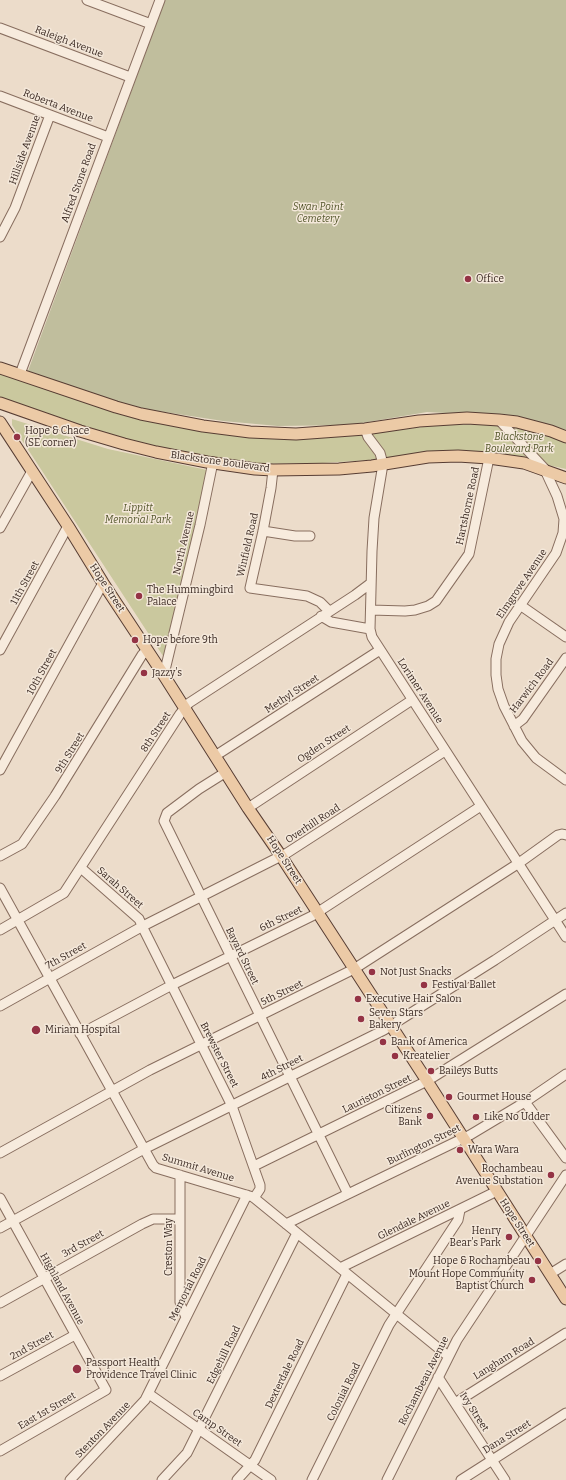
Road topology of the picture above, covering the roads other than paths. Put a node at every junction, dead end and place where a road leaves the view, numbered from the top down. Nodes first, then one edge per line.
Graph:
1 (87, 0) edge
2 (160, 0) edge
3 (151, 24) junction
4 (0, 28) edge
5 (130, 77) junction
6 (0, 96) edge
7 (50, 115) junction
8 (108, 137) junction
9 (0, 237) edge
10 (0, 368) edge
11 (20, 374) junction
12 (0, 403) edge
13 (19, 410) junction
14 (499, 420) junction
15 (0, 421) edge
16 (365, 428) junction
17 (566, 436) edge
18 (489, 458) junction
19 (213, 462) junction
20 (383, 464) junction
21 (273, 470) junction
22 (546, 470) junction
23 (32, 471) junction
24 (566, 478) edge
25 (68, 526) junction
26 (0, 528) edge
27 (264, 531) junction
28 (310, 536) dead end
29 (103, 583) junction
30 (371, 583) junction
31 (520, 605) junction
32 (371, 610) junction
33 (329, 611) junction
34 (321, 616) junction
35 (370, 628) junction
36 (566, 637) edge
37 (0, 650) edge
38 (147, 650) junction
39 (380, 650) junction
40 (566, 658) edge
41 (163, 674) junction
42 (412, 700) junction
43 (185, 709) junction
44 (514, 726) junction
45 (445, 751) junction
46 (215, 756) junction
47 (0, 770) edge
48 (226, 772) junction
49 (566, 780) edge
50 (481, 806) junction
51 (248, 808) junction
52 (564, 834) edge
53 (0, 856) edge
54 (281, 856) junction
55 (519, 863) junction
56 (81, 868) junction
57 (0, 888) edge
58 (201, 897) junction
59 (318, 912) junction
60 (566, 913) edge
61 (18, 920) junction
62 (555, 920) junction
63 (143, 926) junction
64 (0, 930) edge
65 (566, 937) edge
66 (230, 957) junction
67 (354, 969) junction
68 (49, 978) junction
69 (172, 985) junction
70 (566, 994) edge
71 (0, 1006) edge
72 (260, 1016) junction
73 (390, 1025) junction
74 (80, 1034) junction
75 (201, 1045) junction
76 (566, 1074) edge
77 (290, 1076) junction
78 (427, 1081) junction
79 (112, 1092) junction
80 (525, 1102) junction
81 (232, 1106) junction
82 (318, 1134) junction
83 (462, 1138) junction
84 (144, 1149) junction
85 (0, 1153) edge
86 (566, 1158) edge
87 (254, 1166) junction
88 (180, 1175) junction
89 (566, 1175) edge
90 (497, 1191) junction
91 (348, 1194) junction
92 (251, 1197) junction
93 (0, 1198) edge
94 (460, 1210) junction
95 (180, 1219) junction
96 (12, 1222) junction
97 (286, 1224) junction
98 (0, 1228) edge
99 (297, 1233) junction
100 (526, 1237) junction
101 (566, 1264) edge
102 (344, 1271) junction
103 (550, 1274) junction
104 (44, 1278) junction
105 (566, 1299) edge
106 (0, 1303) edge
107 (396, 1314) junction
108 (186, 1317) junction
109 (566, 1333) edge
110 (75, 1335) junction
111 (448, 1356) junction
112 (0, 1376) edge
113 (438, 1377) junction
114 (106, 1390) joint
115 (149, 1394) junction
116 (455, 1403) junction
117 (566, 1413) edge
118 (200, 1429) junction
119 (0, 1451) edge
120 (492, 1460) junction
121 (251, 1465) junction
122 (70, 1480) edge
123 (162, 1480) edge
124 (237, 1480) edge
125 (271, 1480) edge
126 (312, 1480) edge
127 (387, 1480) edge
128 (461, 1480) edge
129 (505, 1480) edge

1 - 3 street
2 - 3 street, Alfred Stone Road
3 - 5 street, Alfred Stone Road
4 - 5 street, Raleigh Avenue
5 - 8 street, Alfred Stone Road
6 - 7 street, Roberta Avenue
7 - 8 street, Roberta Avenue
7 - 9 street, Hillside Avenue
8 - 11 street, Alfred Stone Road
10 - 11 main road
11 - 16 main road
12 - 13 main road, Blackstone Boulevard
13 - 15 main road
13 - 19 main road, Blackstone Boulevard
14 - 16 main road
14 - 17 main road
14 - 22 street, Elmgrove Avenue
15 - 23 main road, Hope Street
16 - 20 street
18 - 20 main road, Blackstone Boulevard
18 - 22 main road, Blackstone Boulevard
18 - 32 street, Hartshorne Road
19 - 21 main road, Blackstone Boulevard
19 - 41 street, North Avenue
20 - 21 main road, Blackstone Boulevard
20 - 30 street, Lorimer Avenue
21 - 27 street, Winfield Road
22 - 24 main road, Blackstone Boulevard
22 - 31 street, Elmgrove Avenue
23 - 25 main road, Hope Street
23 - 26 street
25 - 29 main road, Hope Street
25 - 37 street, 11th Street
27 - 28 street
27 - 33 street, Winfield Road
29 - 38 main road, Hope Street
29 - 47 street, 10th Street
30 - 32 street, Lorimer Avenue
30 - 33 street, 8th Street
31 - 36 street
31 - 44 street, Elmgrove Avenue
32 - 35 street, Lorimer Avenue
33 - 34 street, 8th Street
34 - 35 street
34 - 43 street, 8th Street
35 - 39 street, Lorimer Avenue
38 - 41 main road, Hope Street
38 - 53 street, 9th Street
39 - 42 street, Lorimer Avenue
39 - 46 street, Methyl Street
40 - 44 street, Harwich Road
41 - 43 main road, Hope Street
42 - 45 street, Lorimer Avenue
42 - 51 street, Ogden Street
43 - 46 main road, Hope Street
43 - 56 street, 8th Street
44 - 49 street, Elmgrove Avenue
45 - 50 street, Lorimer Avenue
45 - 54 street, Overhill Road
46 - 48 main road, Hope Street
48 - 51 main road, Hope Street
48 - 58 street, Bayard Street
50 - 55 street, Lorimer Avenue
50 - 59 street, 6th Street
51 - 54 main road, Hope Street
52 - 55 street, 5th Street
54 - 58 street, Overhill Road
54 - 59 main road, Hope Street
55 - 62 street, Lorimer Avenue
55 - 67 street, 5th Street
56 - 61 street, 8th Street
56 - 63 street, Sarah Street
57 - 61 street, Summit Avenue
58 - 63 street, Overhill Road
58 - 66 street, Bayard Street
59 - 66 street, 6th Street
59 - 67 main road, Hope Street
60 - 62 street, 4th Street
61 - 64 street, 8th Street
61 - 68 street, Summit Avenue
62 - 65 street, Lorimer Avenue
62 - 73 street, 4th Street
63 - 68 street, 7th Street
63 - 69 street, Brewster Street
66 - 69 street, 6th Street
66 - 72 street, Bayard Street
67 - 72 street, 5th Street
67 - 73 main road, Hope Street
68 - 71 street, 7th Street
68 - 74 street, Summit Avenue
69 - 74 street, 6th Street
69 - 75 street, Brewster Street
70 - 78 street, Lauriston Street
72 - 75 street, 5th Street
72 - 77 street, Bayard Street
73 - 77 street, 4th Street
73 - 78 main road, Hope Street
74 - 79 street, Summit Avenue
75 - 79 street, 5th Street
75 - 81 street, Brewster Street
76 - 80 street, Burlington Street
77 - 81 street, 4th Street
77 - 82 street, Bayard Street
78 - 82 street, Lauriston Street
78 - 83 main road, Hope Street
79 - 84 street, Summit Avenue
79 - 85 street, 5th Street
80 - 83 street, Burlington Street
80 - 86 street
81 - 84 street, 4th Street
81 - 87 street, Brewster Street
82 - 87 street, Lauriston Street
82 - 91 street, Bayard Street
83 - 90 main road, Hope Street
83 - 91 street, Burlington Street
84 - 88 street, Summit Avenue
84 - 96 street, 4th Street
87 - 92 street, Brewster Street
88 - 92 street, Summit Avenue
88 - 95 street, Creston Way
89 - 100 street, Rochambeau Avenue
90 - 94 street, Glendale Avenue
90 - 100 main road, Hope Street
91 - 97 street, Burlington Street
92 - 97 street, Summit Avenue
92 - 108 street, Memorial Road
93 - 96 street, Highland Avenue
94 - 102 street, Glendale Avenue
94 - 107 street, Colonial Road
95 - 104 street, 3rd Street
95 - 108 street, Creston Way
96 - 98 street, 4th Street
96 - 104 street, Highland Avenue
97 - 99 street, Summit Avenue
99 - 102 street, Summit Avenue
99 - 118 street, Edgehill Road
100 - 103 main road, Hope Street
100 - 111 street, Rochambeau Avenue
101 - 103 street
102 - 107 street, Summit Avenue
102 - 121 street, Dexterdale Road
103 - 105 main road, Hope Street
104 - 106 street, 3rd Street
104 - 110 street, Highland Avenue
107 - 111 street, Summit Avenue
107 - 126 street, Colonial Road
108 - 115 street, Memorial Road
109 - 116 street, Langham Road
110 - 112 street, 2nd Street
110 - 114 street, Highland Avenue
111 - 113 street, Rochambeau Avenue
113 - 116 street, Ivy Street
113 - 127 street, Rochambeau Avenue
114 - 119 street, East 1st Street
115 - 118 street, Camp Street
115 - 122 street, Stenton Avenue
116 - 120 street, Ivy Street
117 - 120 street, Dana Street
118 - 121 street, Camp Street
118 - 123 street, Edgehill Road
120 - 128 street, Dana Street
120 - 129 street, Ivy Street
121 - 124 street, Dexterdale Road
121 - 125 street, Camp Street

